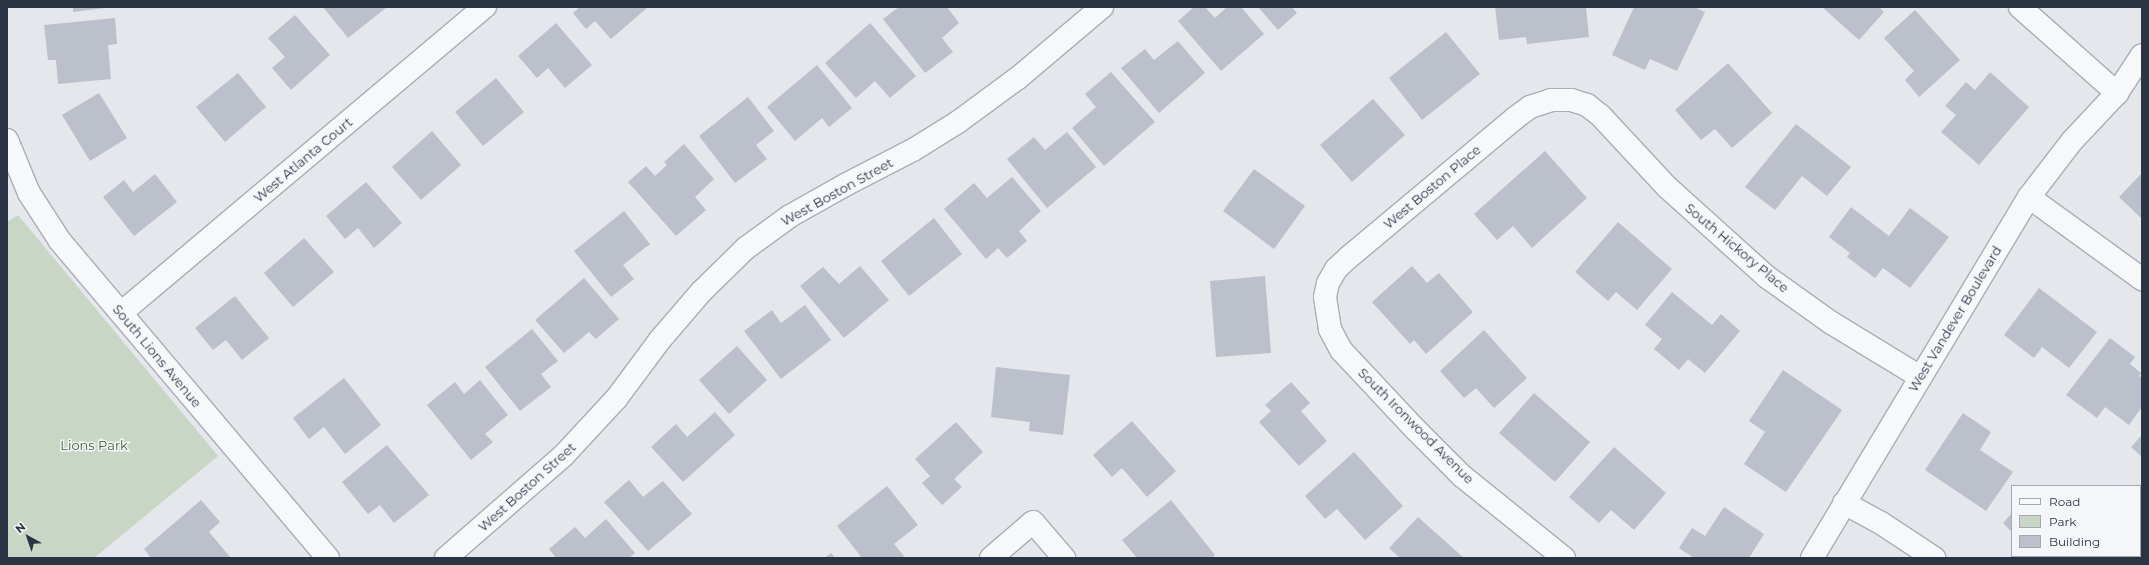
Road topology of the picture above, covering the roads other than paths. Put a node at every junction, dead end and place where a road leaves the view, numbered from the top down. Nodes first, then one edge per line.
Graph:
1 (1102, 7) edge
2 (2020, 7) edge
3 (470, 12) edge
4 (2142, 55) edge
5 (2142, 77) edge
6 (2117, 93) junction
7 (1571, 100) joint
8 (7, 140) edge
9 (2029, 197) junction
10 (2142, 279) edge
11 (1327, 310) joint
12 (121, 313) junction
13 (1920, 377) junction
14 (1844, 503) junction
15 (328, 558) edge
16 (446, 558) edge
17 (991, 558) edge
18 (1064, 558) edge
19 (1564, 558) edge
20 (1812, 558) edge
21 (1934, 558) edge

1 - 16 street, West Boston Street
2 - 6 street
3 - 12 street, West Atlanta Court
4 - 6 street, West Vandever Boulevard
5 - 6 street, West Vandever Boulevard
6 - 9 street, West Vandever Boulevard
7 - 11 street, West Boston Place
7 - 13 street, South Hickory Place
8 - 12 street, South Lions Avenue
9 - 10 street
9 - 13 street, West Vandever Boulevard
11 - 19 street, South Ironwood Avenue
12 - 15 street, South Lions Avenue
13 - 14 street, West Vandever Boulevard
14 - 20 street, West Vandever Boulevard
14 - 21 street
17 - 18 street

